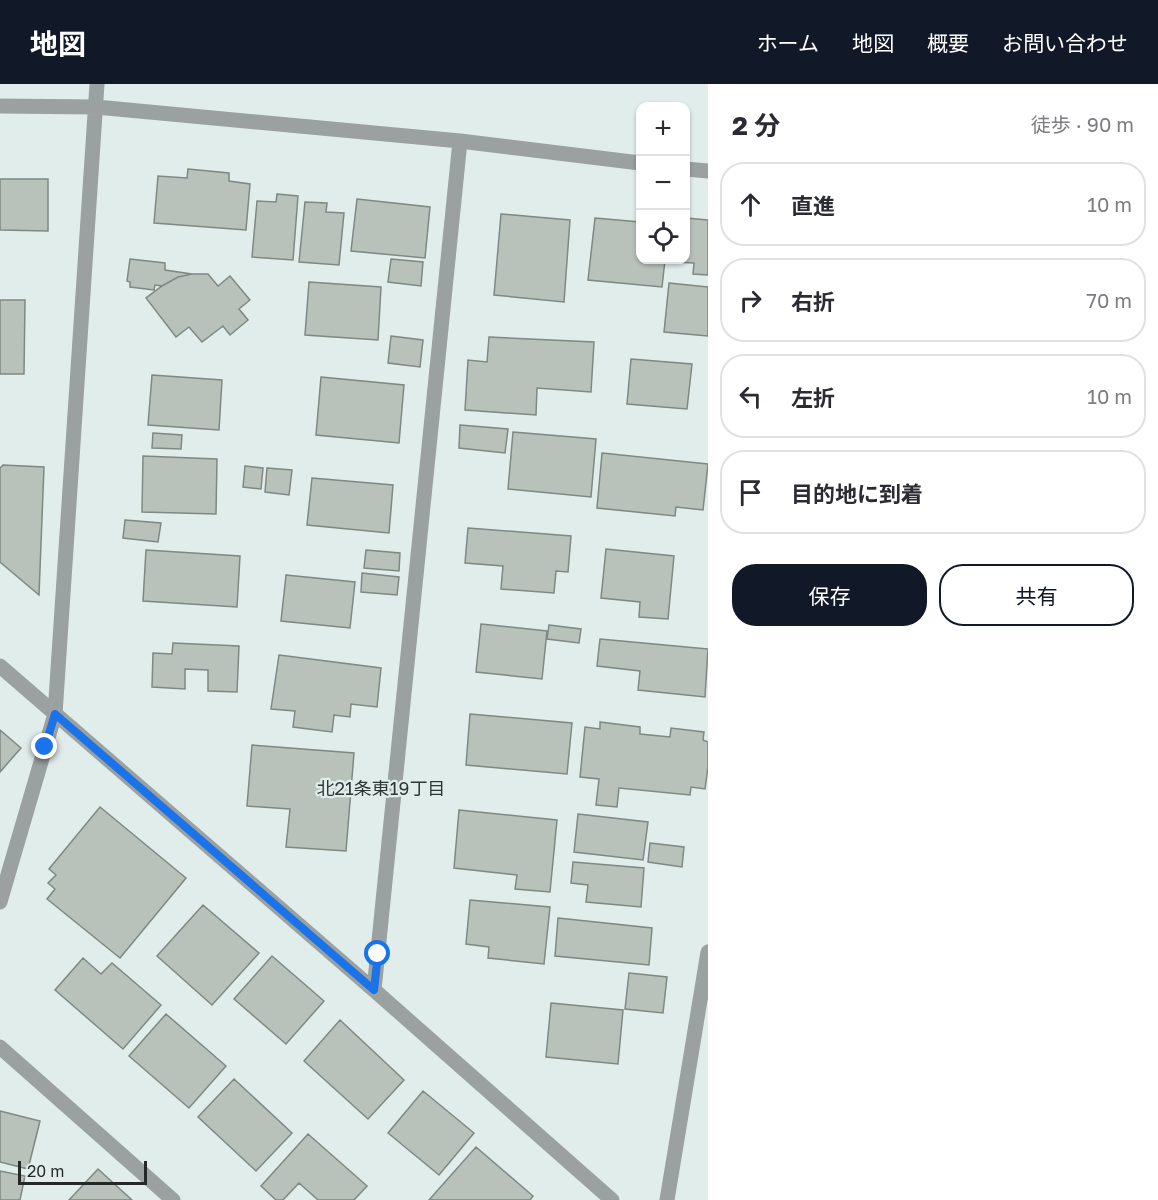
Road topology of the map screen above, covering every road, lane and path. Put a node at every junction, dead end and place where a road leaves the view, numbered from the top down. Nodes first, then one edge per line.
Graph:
1 (97, 84) edge
2 (0, 106) edge
3 (96, 107) junction
4 (460, 141) junction
5 (636, 163) edge
6 (690, 169) edge
7 (708, 171) edge
8 (0, 666) edge
9 (55, 714) junction
10 (0, 902) edge
11 (708, 952) edge
12 (374, 990) junction
13 (0, 1047) edge
14 (173, 1200) edge
15 (612, 1200) edge
16 (667, 1200) edge

1 - 3 street
2 - 3 street
3 - 4 street
3 - 9 street
4 - 5 street
4 - 12 street
6 - 7 street
8 - 9 street
9 - 10 street
9 - 12 street
11 - 16 street
12 - 15 street
13 - 14 street

